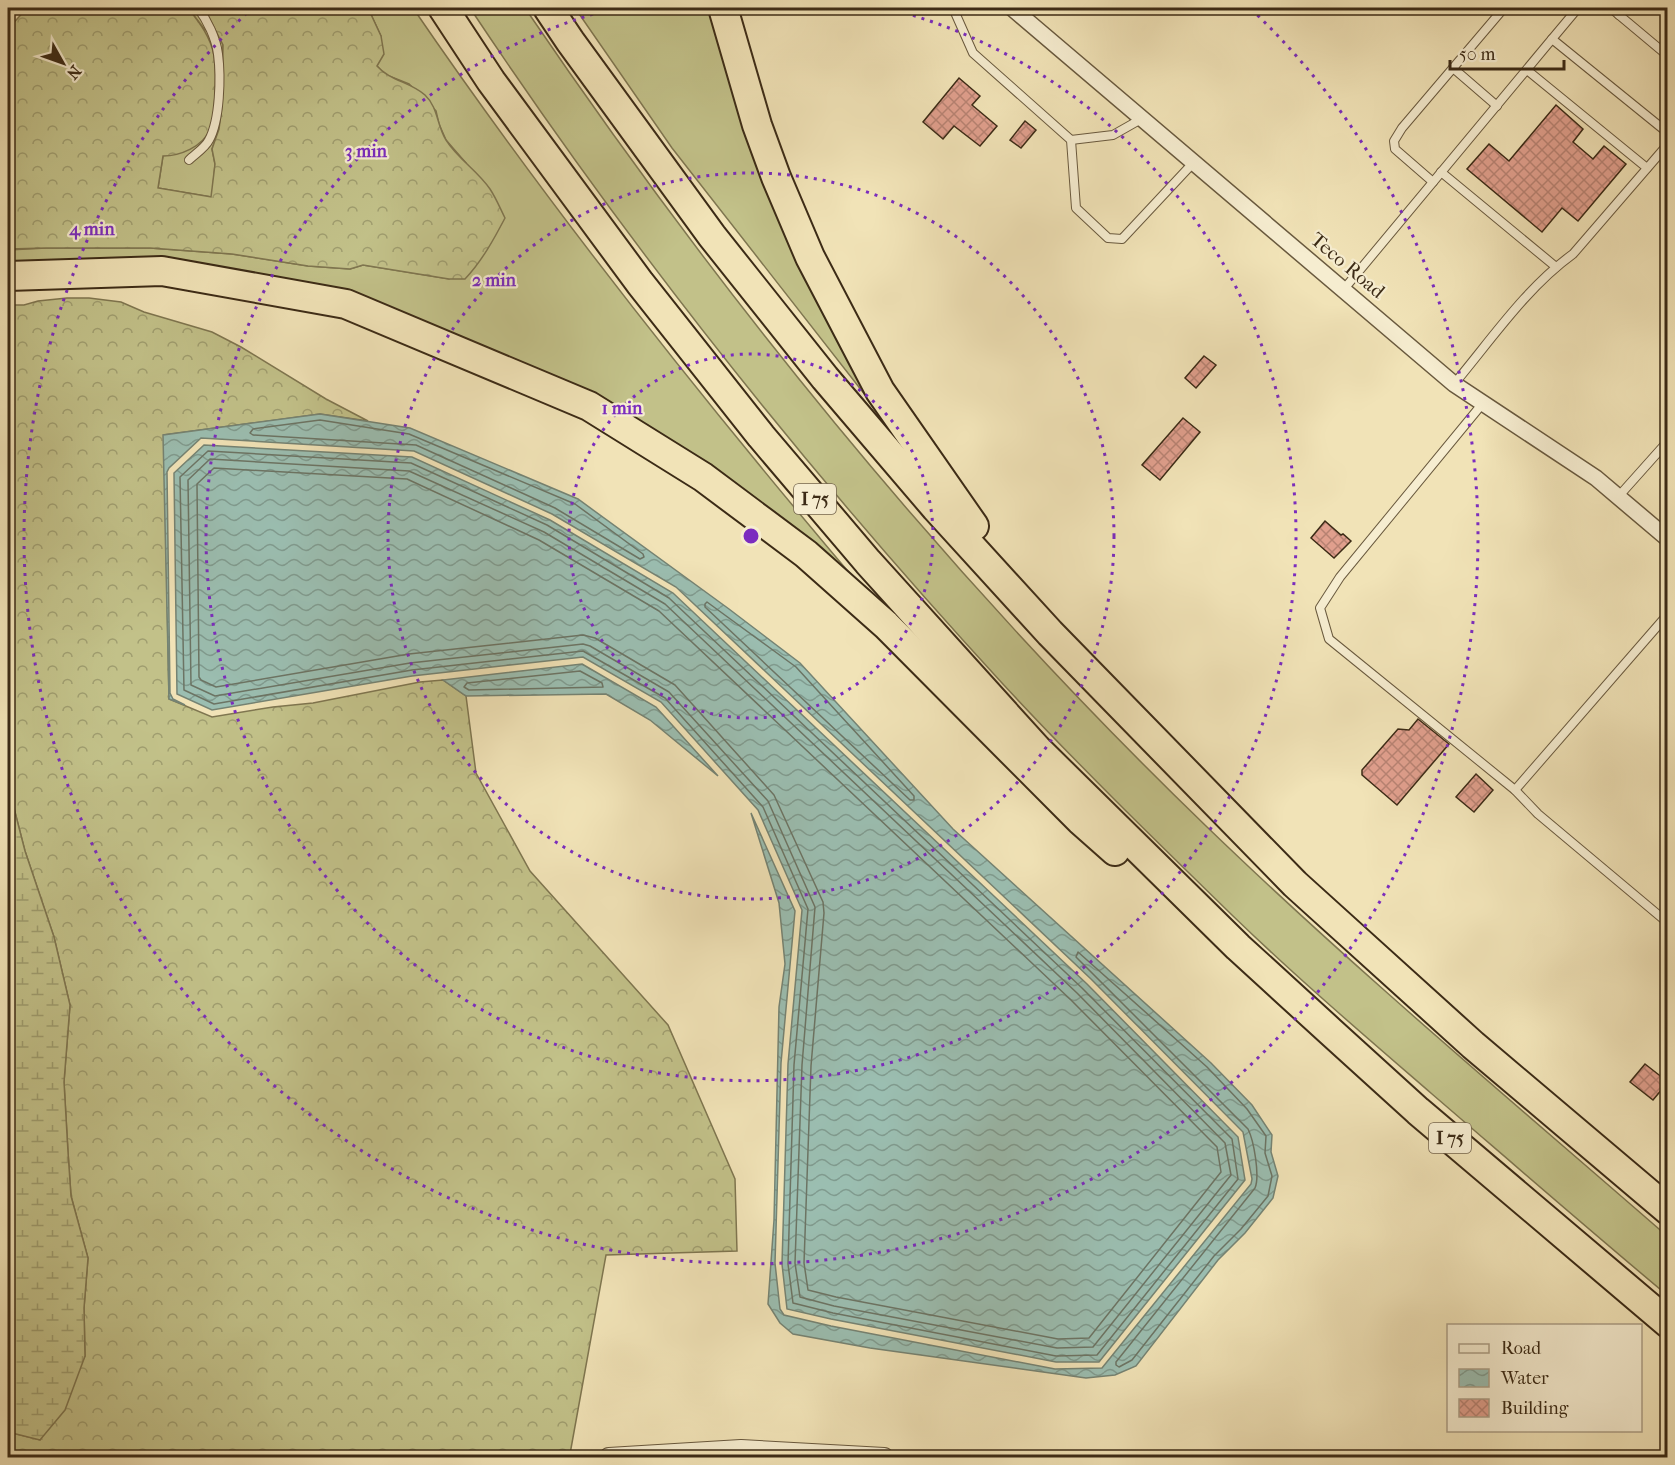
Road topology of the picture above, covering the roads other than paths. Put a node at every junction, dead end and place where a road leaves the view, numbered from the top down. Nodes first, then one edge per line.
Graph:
1 (198, 8) edge
2 (442, 8) edge
3 (548, 8) edge
4 (723, 8) edge
5 (953, 8) edge
6 (1504, 8) edge
7 (1578, 8) edge
8 (1611, 8) edge
9 (1625, 8) edge
10 (1022, 10) edge
11 (1619, 15) junction
12 (1552, 39) junction
13 (1668, 56) edge
14 (1453, 68) junction
15 (1527, 70) junction
16 (1497, 106) junction
17 (1143, 118) junction
18 (1668, 133) edge
19 (1071, 140) junction
20 (1668, 144) edge
21 (189, 160) dead end
22 (1194, 162) junction
23 (1647, 168) junction
24 (1441, 172) junction
25 (1433, 183) junction
26 (1556, 267) junction
27 (8, 276) edge
28 (1344, 289) junction
29 (1454, 384) junction
30 (1483, 403) junction
31 (1668, 441) edge
32 (1618, 497) junction
33 (1668, 539) edge
34 (1668, 614) edge
35 (1050, 633) junction
36 (1515, 790) junction
37 (1668, 923) edge
38 (1238, 947) junction
39 (1668, 1210) edge
40 (1668, 1323) edge
41 (609, 1458) edge
42 (884, 1458) edge

1 - 21 lane
2 - 38 highway, I 75
3 - 35 highway
4 - 35 highway
5 - 19 lane
6 - 14 lane
7 - 12 lane
8 - 11 lane
9 - 11 lane
10 - 17 street, Teco Road
11 - 13 lane
12 - 15 lane
12 - 18 lane
14 - 16 lane
14 - 25 lane
15 - 16 lane
15 - 23 lane
16 - 24 lane
17 - 19 lane
17 - 22 street, Teco Road
19 - 22 lane
20 - 23 lane
22 - 28 street, Teco Road
23 - 26 lane
24 - 25 lane
24 - 26 lane
25 - 28 lane
26 - 29 lane
27 - 38 highway
28 - 29 street, Teco Road
29 - 30 street, Teco Road
30 - 32 street, Teco Road
30 - 36 lane
31 - 32 lane
32 - 33 street, Teco Road
34 - 36 lane
35 - 39 highway
36 - 37 lane
38 - 40 highway, I 75
41 - 42 street

